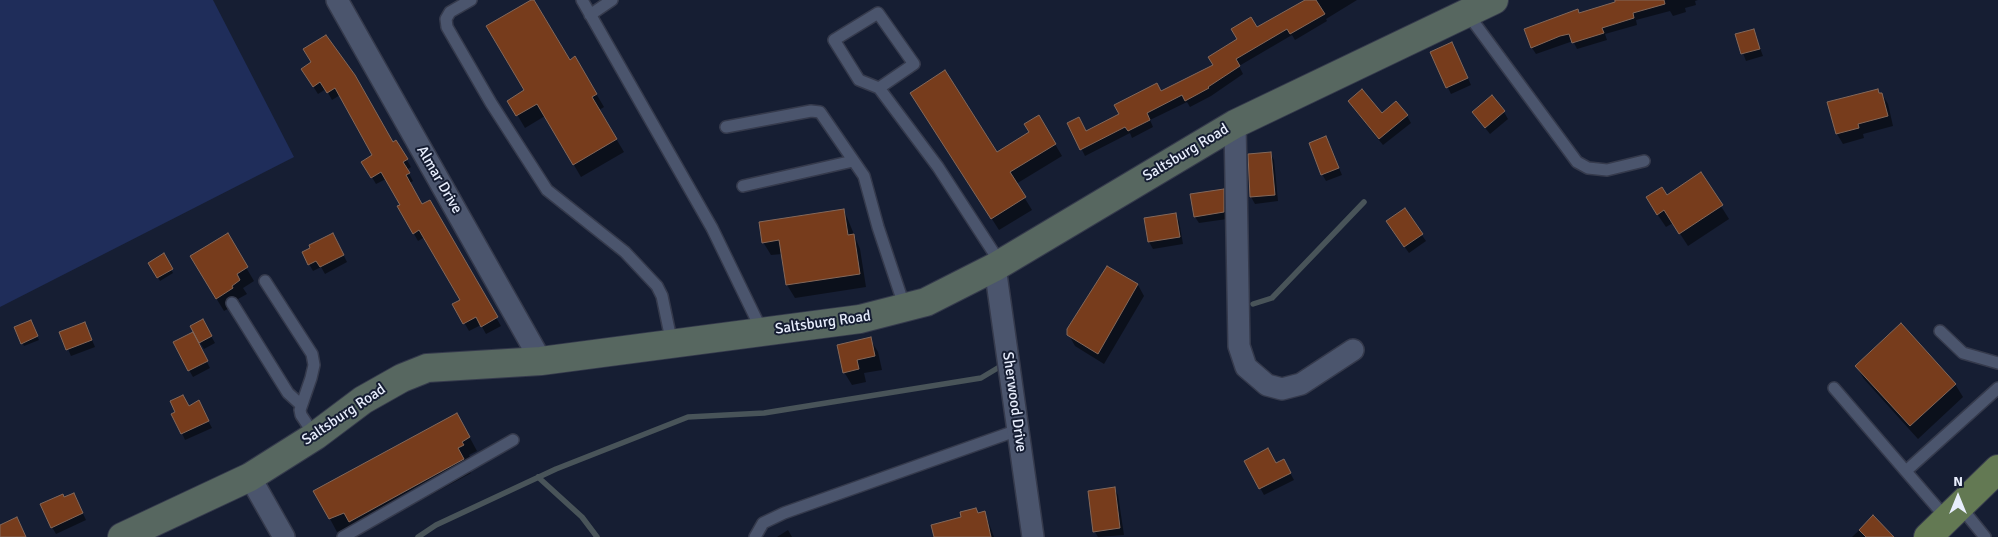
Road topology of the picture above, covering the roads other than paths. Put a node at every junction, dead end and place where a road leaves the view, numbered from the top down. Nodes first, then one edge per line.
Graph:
1 (337, 0) edge
2 (470, 0) edge
3 (582, 0) edge
4 (612, 0) edge
5 (1494, 0) edge
6 (1467, 13) junction
7 (590, 14) junction
8 (879, 88) junction
9 (1235, 124) junction
10 (726, 127) dead end
11 (853, 161) junction
12 (1644, 161) dead end
13 (743, 186) dead end
14 (998, 266) junction
15 (265, 281) dead end
16 (232, 303) dead end
17 (905, 308) junction
18 (762, 331) junction
19 (1940, 331) dead end
20 (672, 344) junction
21 (1353, 350) dead end
22 (541, 361) junction
23 (1998, 364) edge
24 (1834, 388) dead end
25 (1998, 388) edge
26 (300, 404) junction
27 (1018, 430) junction
28 (315, 436) junction
29 (513, 440) dead end
30 (1998, 469) edge
31 (1906, 471) junction
32 (250, 477) junction
33 (1945, 521) edge
34 (122, 537) edge
35 (284, 537) edge
36 (343, 537) edge
37 (755, 537) edge
38 (1033, 537) edge
39 (1985, 537) edge

1 - 22 street, Almar Drive
2 - 20 lane
3 - 7 lane
4 - 7 lane
5 - 6 main road, Saltsburg Road
6 - 9 main road, Saltsburg Road
6 - 12 lane
7 - 18 lane
8 - 8 lane
8 - 14 lane
9 - 14 main road, Saltsburg Road
9 - 21 street
10 - 11 lane
11 - 13 lane
11 - 17 lane
14 - 17 main road, Saltsburg Road
14 - 27 street, Sherwood Drive
15 - 26 lane
16 - 26 lane
17 - 18 main road, Saltsburg Road
18 - 20 main road, Saltsburg Road
19 - 23 lane
20 - 22 main road, Saltsburg Road
22 - 28 main road, Saltsburg Road
24 - 31 lane
25 - 31 lane
26 - 28 lane
27 - 37 lane
27 - 38 street, Sherwood Drive
28 - 32 main road, Saltsburg Road
29 - 36 lane
30 - 33 main road
31 - 33 lane
32 - 34 main road, Saltsburg Road
32 - 35 street
33 - 39 lane

